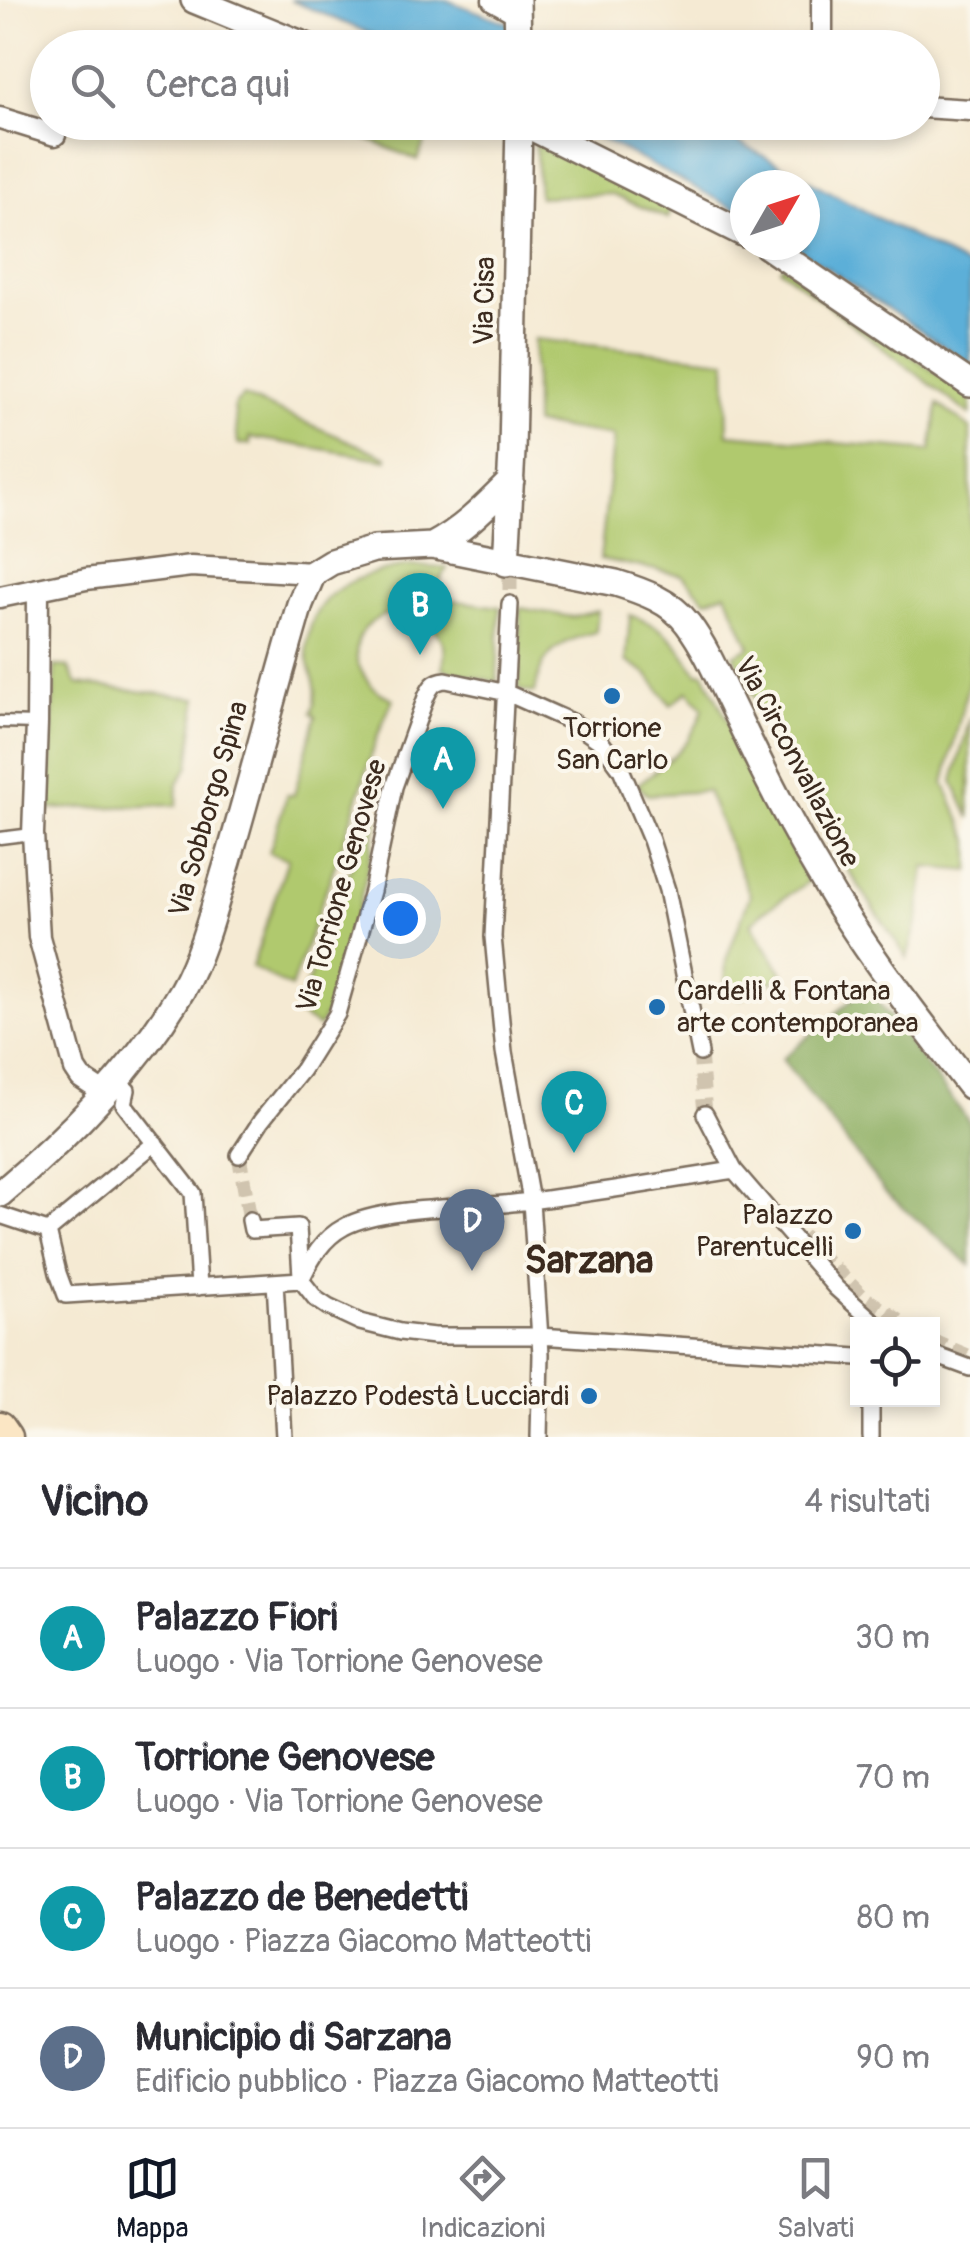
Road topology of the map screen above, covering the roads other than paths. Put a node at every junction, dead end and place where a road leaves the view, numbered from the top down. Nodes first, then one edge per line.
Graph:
1 (194, 0) edge
2 (494, 0) edge
3 (822, 0) edge
4 (518, 7) edge
5 (267, 30) edge
6 (822, 30) edge
7 (940, 108) edge
8 (970, 110) edge
9 (0, 118) edge
10 (30, 128) edge
11 (520, 140) edge
12 (556, 140) edge
13 (730, 227) edge
14 (788, 260) edge
15 (970, 384) edge
16 (511, 481) junction
17 (432, 546) junction
18 (508, 569) junction
19 (313, 573) junction
20 (38, 590) junction
21 (0, 597) edge
22 (510, 604) tunnel mouth
23 (507, 694) junction
24 (0, 722) edge
25 (37, 723) junction
26 (33, 834) junction
27 (0, 838) edge
28 (700, 1053) tunnel mouth
29 (969, 1081) edge
30 (116, 1092) junction
31 (705, 1114) tunnel mouth
32 (155, 1143) junction
33 (240, 1155) tunnel mouth
34 (734, 1170) junction
35 (0, 1194) edge
36 (531, 1201) junction
37 (0, 1215) edge
38 (250, 1220) dead end
39 (48, 1231) junction
40 (301, 1280) junction
41 (275, 1282) junction
42 (198, 1287) junction
43 (868, 1317) edge
44 (539, 1336) junction
45 (850, 1356) edge
46 (940, 1357) edge
47 (940, 1366) edge
48 (970, 1369) edge
49 (872, 1407) edge
50 (0, 1427) edge
51 (6, 1437) edge
52 (284, 1437) edge
53 (539, 1437) edge
54 (871, 1437) edge

1 - 5 street
2 - 4 street
3 - 6 street
7 - 8 street
9 - 10 street
11 - 16 street, Via Cisa
12 - 13 street
14 - 15 street
16 - 17 street
16 - 18 street, Via Cisa
17 - 18 street
17 - 19 street
18 - 29 street, Via Circonvallazione
19 - 20 street
19 - 30 street, Via Sobborgo Spina
20 - 21 street
20 - 25 street
22 - 23 street
23 - 28 street
23 - 33 street, Via Torrione Genovese
23 - 36 street
24 - 25 lane
25 - 26 street
26 - 27 lane
26 - 30 street
30 - 32 street
30 - 35 street, Via Sobborgo Spina
31 - 34 street
32 - 39 street
32 - 42 street
34 - 36 street
34 - 43 street
36 - 40 street
36 - 44 street
37 - 39 street
38 - 40 street
39 - 42 street
40 - 41 street
40 - 44 street
41 - 42 street
41 - 52 street
44 - 45 street
44 - 53 street
46 - 48 street
47 - 48 street
49 - 54 street
50 - 51 main road

